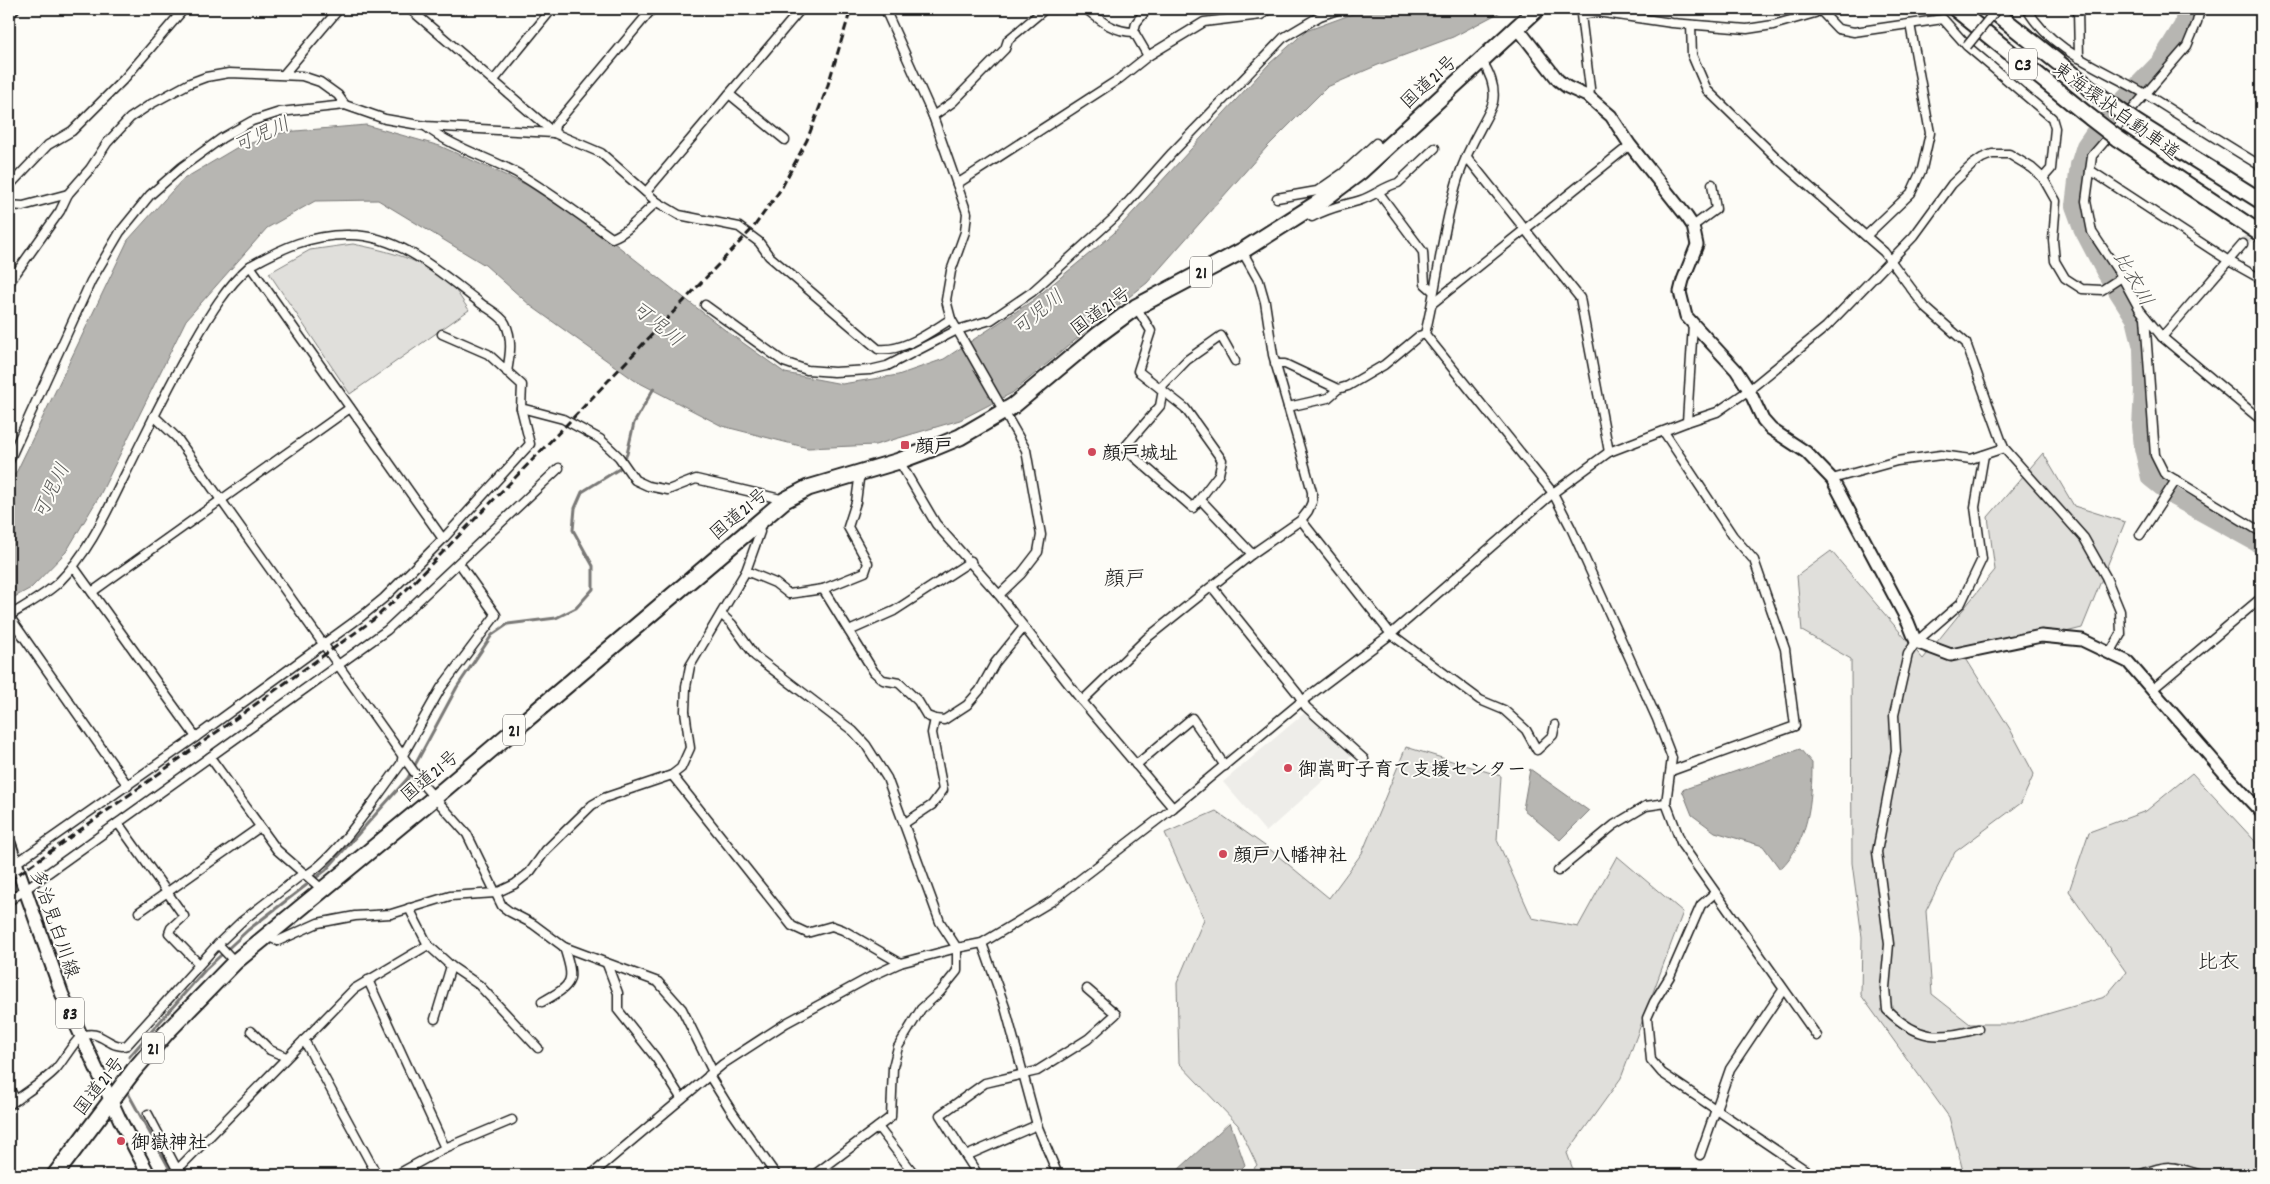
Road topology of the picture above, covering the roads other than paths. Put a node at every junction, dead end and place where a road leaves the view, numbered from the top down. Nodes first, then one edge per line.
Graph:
1 (15, 9) edge
2 (184, 9) edge
3 (339, 9) edge
4 (410, 9) edge
5 (552, 9) edge
6 (652, 9) edge
7 (801, 9) edge
8 (894, 9) edge
9 (1055, 9) edge
10 (1086, 9) edge
11 (1148, 9) edge
12 (1270, 9) edge
13 (1340, 9) edge
14 (1537, 9) edge
15 (1795, 9) edge
16 (1819, 9) edge
17 (1956, 9) edge
18 (1991, 9) edge
19 (1996, 9) edge
20 (2027, 9) edge
21 (2078, 9) edge
22 (2200, 9) edge
23 (886, 12) edge
24 (9, 16) edge
25 (1803, 16) junction
26 (1910, 24) junction
27 (1691, 25) junction
28 (1516, 26) junction
29 (1134, 32) junction
30 (1967, 46) junction
31 (1148, 56) junction
32 (2079, 58) junction
33 (1480, 60) junction
34 (284, 74) junction
35 (494, 80) junction
36 (729, 94) junction
37 (2145, 94) junction
38 (1589, 97) junction
39 (345, 106) junction
40 (933, 116) junction
41 (425, 126) junction
42 (554, 133) junction
43 (785, 140) dead end
44 (1376, 143) dead end
45 (1630, 145) junction
46 (1435, 148) dead end
47 (1466, 156) junction
48 (2261, 166) edge
49 (2090, 170) junction
50 (2043, 178) junction
51 (957, 184) junction
52 (1712, 184) dead end
53 (9, 186) edge
54 (646, 192) junction
55 (1379, 192) junction
56 (68, 194) junction
57 (1321, 195) junction
58 (1277, 198) dead end
59 (2261, 201) edge
60 (657, 202) junction
61 (9, 205) edge
62 (1306, 212) junction
63 (1693, 226) junction
64 (1526, 230) junction
65 (2261, 234) edge
66 (1866, 236) junction
67 (2243, 244) tunnel mouth
68 (1242, 251) junction
69 (1891, 261) junction
70 (2229, 261) junction
71 (250, 266) junction
72 (2122, 278) junction
73 (2261, 278) edge
74 (9, 283) edge
75 (1433, 291) junction
76 (1432, 304) junction
77 (705, 305) dead end
78 (1136, 307) junction
79 (2145, 317) junction
80 (950, 319) junction
81 (1693, 324) junction
82 (957, 330) junction
83 (442, 334) dead end
84 (1425, 334) junction
85 (2162, 336) junction
86 (1235, 361) dead end
87 (1275, 364) junction
88 (508, 372) junction
89 (1162, 389) junction
90 (1338, 389) junction
91 (1749, 390) junction
92 (1288, 407) junction
93 (350, 408) junction
94 (521, 408) junction
95 (1001, 408) junction
96 (154, 416) junction
97 (2261, 420) edge
98 (1687, 422) junction
99 (1664, 432) junction
100 (2004, 448) junction
101 (1609, 452) junction
102 (1984, 455) junction
103 (9, 461) edge
104 (899, 461) junction
105 (559, 468) dead end
106 (855, 473) junction
107 (1832, 479) junction
108 (2176, 480) junction
109 (1552, 493) junction
110 (220, 499) junction
111 (1200, 499) junction
112 (785, 500) junction
113 (1301, 520) junction
114 (758, 521) junction
115 (2261, 532) edge
116 (2140, 534) dead end
117 (443, 539) junction
118 (1252, 554) junction
119 (970, 561) junction
120 (459, 563) junction
121 (73, 566) junction
122 (746, 571) junction
123 (1212, 587) junction
124 (823, 589) junction
125 (92, 592) junction
126 (999, 595) junction
127 (2261, 598) edge
128 (720, 614) junction
129 (9, 616) edge
130 (1024, 626) junction
131 (849, 631) junction
132 (1392, 634) junction
133 (1916, 642) junction
134 (324, 645) junction
135 (2110, 653) junction
136 (338, 666) junction
137 (2153, 689) junction
138 (1082, 701) junction
139 (1302, 702) junction
140 (935, 720) junction
141 (1555, 725) dead end
142 (196, 737) junction
143 (403, 755) junction
144 (210, 757) junction
145 (1364, 759) dead end
146 (1136, 764) junction
147 (1225, 766) junction
148 (1671, 771) junction
149 (672, 775) junction
150 (128, 786) junction
151 (434, 798) junction
152 (1666, 803) junction
153 (1173, 808) junction
154 (2261, 812) edge
155 (118, 823) junction
156 (905, 823) junction
157 (260, 827) junction
158 (9, 844) edge
159 (12, 866) edge
160 (1558, 872) dead end
161 (305, 874) junction
162 (26, 889) junction
163 (323, 890) junction
164 (167, 892) junction
165 (496, 893) junction
166 (1715, 893) junction
167 (9, 901) edge
168 (409, 908) junction
169 (139, 912) dead end
170 (267, 936) junction
171 (982, 943) junction
172 (218, 944) junction
173 (428, 945) junction
174 (564, 947) junction
175 (957, 948) junction
176 (235, 962) junction
177 (900, 963) junction
178 (199, 964) junction
179 (607, 964) junction
180 (452, 966) junction
181 (368, 980) junction
182 (1087, 989) dead end
183 (1783, 990) junction
184 (542, 1002) dead end
185 (436, 1019) dead end
186 (1978, 1030) dead end
187 (251, 1031) dead end
188 (1817, 1036) dead end
189 (81, 1037) junction
190 (304, 1040) junction
191 (538, 1048) dead end
192 (286, 1057) junction
193 (711, 1074) junction
194 (1024, 1075) junction
195 (9, 1088) edge
196 (111, 1098) junction
197 (681, 1098) junction
198 (16, 1100) junction
199 (9, 1105) edge
200 (1717, 1109) junction
201 (148, 1114) dead end
202 (512, 1120) dead end
203 (1037, 1125) junction
204 (878, 1127) junction
205 (445, 1148) junction
206 (1700, 1155) dead end
207 (966, 1156) junction
208 (178, 1173) edge
209 (55, 1175) edge
210 (149, 1175) edge
211 (377, 1175) edge
212 (396, 1175) edge
213 (591, 1175) edge
214 (776, 1175) edge
215 (814, 1175) edge
216 (915, 1175) edge
217 (978, 1175) edge
218 (1058, 1175) edge
219 (1813, 1175) edge
220 (2139, 1175) edge
221 (2201, 1175) edge

1 - 24 street
2 - 53 street
3 - 34 street
4 - 35 street
5 - 35 street
6 - 42 street
7 - 36 street
8 - 23 street
9 - 40 street
10 - 29 street
11 - 29 street
12 - 31 street
13 - 82 street
14 - 28 highway, 国道21号 / 21
15 - 25 street
16 - 25 street
16 - 26 street
17 - 65 highway, 東海環状自動車道 / C3, bridge
18 - 59 highway, 東海環状自動車道 / C3, bridge
19 - 30 street, bridge
20 - 32 street
21 - 32 street
22 - 37 street
23 - 40 street
25 - 27 street
26 - 30 street
26 - 66 street
27 - 38 street
27 - 66 street
28 - 33 highway, 国道21号 / 21
28 - 38 street
29 - 31 street
30 - 50 street
31 - 51 street
32 - 37 street
33 - 47 street
33 - 57 highway, 国道21号 / 21
34 - 39 street
34 - 56 street
35 - 42 street
36 - 43 street
36 - 54 street
37 - 48 street
37 - 49 street
38 - 45 street
39 - 41 street
39 - 103 street
40 - 51 street
41 - 42 street
41 - 60 street
42 - 54 street
44 - 57 street
45 - 63 street
45 - 64 street
46 - 55 street
47 - 64 street
47 - 75 street
49 - 70 street
49 - 72 street
50 - 69 street
50 - 72 street
51 - 80 street
52 - 63 street
54 - 60 street
55 - 62 street
55 - 75 street
56 - 61 street
56 - 74 street
57 - 58 street
57 - 62 highway, 国道21号 / 21
60 - 80 street
62 - 68 highway, 国道21号 / 21
63 - 81 street
64 - 76 street
64 - 101 street
66 - 69 street
67 - 70 street
68 - 78 highway, 国道21号 / 21
68 - 87 street
69 - 91 street
69 - 100 street
70 - 73 street
70 - 85 street
71 - 88 street
71 - 93 street
71 - 96 street
72 - 79 street
75 - 76 street
76 - 84 street
77 - 82 street
78 - 89 street
78 - 95 highway, 国道21号 / 21
79 - 85 street
79 - 108 street
80 - 82 street
81 - 91 street
81 - 98 street
82 - 95 street
83 - 88 street
84 - 90 street
84 - 109 street
85 - 97 street
86 - 89 street
87 - 90 street
87 - 92 street
88 - 94 street
89 - 111 street
89 - 111 street
90 - 92 street
91 - 98 street
91 - 107 street
92 - 113 street
93 - 110 street
93 - 117 street
94 - 112 street
94 - 117 street
95 - 104 highway, 国道21号 / 21
95 - 126 street
96 - 110 street
96 - 121 street
98 - 99 street
99 - 101 street
99 - 148 street
100 - 102 street
100 - 135 street
101 - 109 street
102 - 107 street
102 - 133 street
104 - 106 highway, 国道21号 / 21
104 - 119 street
105 - 120 street
106 - 112 highway, 国道21号 / 21
106 - 124 street
107 - 133 street
108 - 115 street
108 - 116 street
109 - 132 street
109 - 148 street
110 - 125 street
110 - 134 street
111 - 118 street
112 - 114 highway, 国道21号 / 21
113 - 118 street
113 - 132 street
114 - 122 street
114 - 151 highway, 国道21号 / 21
117 - 134 street
118 - 123 street
119 - 126 street
119 - 131 street
120 - 136 street
120 - 143 street
121 - 125 street
121 - 129 street
122 - 124 street
122 - 128 street
123 - 138 street
123 - 139 street
124 - 131 street
125 - 142 street
126 - 130 street
127 - 137 street
128 - 149 street
128 - 156 street
129 - 150 street
130 - 138 street
130 - 140 street
131 - 140 street
132 - 139 street
132 - 141 street
133 - 135 street
133 - 186 street
134 - 136 street
134 - 142 street
135 - 137 street
136 - 143 street
136 - 144 street
137 - 154 street
138 - 146 street
139 - 145 street
139 - 147 street
140 - 156 street
142 - 150 street
143 - 151 street
143 - 161 street
144 - 155 street
144 - 157 street
146 - 147 street
146 - 153 street
147 - 153 street
148 - 152 street
149 - 165 street
149 - 177 street
150 - 159 street
151 - 163 highway, 国道21号 / 21
151 - 165 street
152 - 160 street
152 - 166 street
153 - 171 street
155 - 162 street
155 - 164 street
156 - 175 street
157 - 161 street
157 - 164 street
158 - 159 main road, 多治見白川線 / 83
159 - 162 main road, 多治見白川線 / 83
161 - 163 street
161 - 172 street
162 - 167 street
162 - 189 main road, 多治見白川線 / 83
163 - 170 highway, 国道21号 / 21
164 - 169 street
164 - 178 street
165 - 168 street
165 - 174 street
166 - 183 street
166 - 200 street
168 - 170 street
168 - 173 street
170 - 176 highway, 国道21号 / 21
171 - 175 street
171 - 194 street
172 - 176 street
172 - 178 street
173 - 180 street
173 - 181 street
174 - 179 street
174 - 184 street
175 - 177 street
175 - 204 street
176 - 196 highway, 国道21号 / 21
177 - 193 street
178 - 189 street
179 - 193 street
179 - 197 street
180 - 185 street
180 - 191 street
181 - 190 street
181 - 205 street
182 - 194 street
183 - 188 street
183 - 200 street
187 - 192 street
189 - 196 main road, 多治見白川線 / 83
189 - 198 street
190 - 192 street
190 - 211 street
192 - 208 street
193 - 197 street
193 - 214 street
194 - 203 street
194 - 207 street
195 - 198 street
196 - 209 highway, 国道21号 / 21
196 - 210 main road, 多治見白川線 / 83
197 - 213 street
198 - 199 street
200 - 206 street
200 - 219 street
201 - 208 street
202 - 205 street
203 - 207 street
203 - 218 street
204 - 215 street
204 - 216 street
205 - 212 street
207 - 217 street
220 - 221 street

